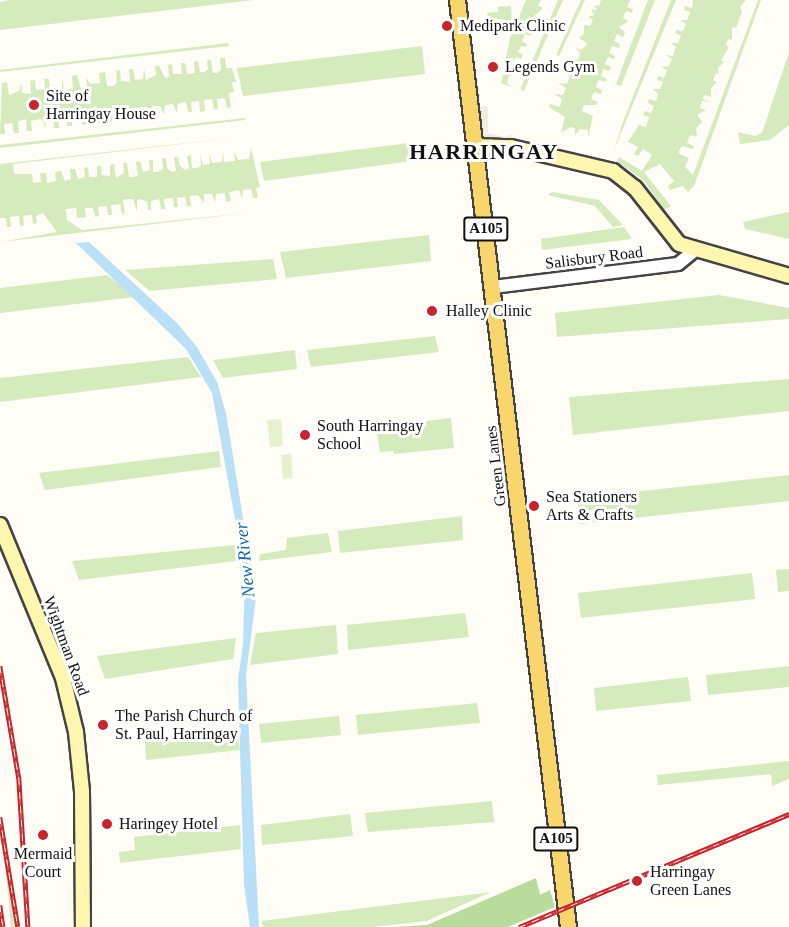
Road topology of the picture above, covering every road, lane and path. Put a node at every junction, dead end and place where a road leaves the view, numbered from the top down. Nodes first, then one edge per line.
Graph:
1 (457, 0) edge
2 (476, 146) junction
3 (695, 250) junction
4 (789, 276) edge
5 (493, 287) junction
6 (0, 525) edge
7 (83, 927) edge
8 (568, 927) edge

1 - 2 main road, Green Lanes / A105
2 - 3 main road
2 - 5 main road, Green Lanes / A105
3 - 4 main road
3 - 5 street, Salisbury Road
5 - 8 main road, Green Lanes / A105
6 - 7 main road, Wightman Road

